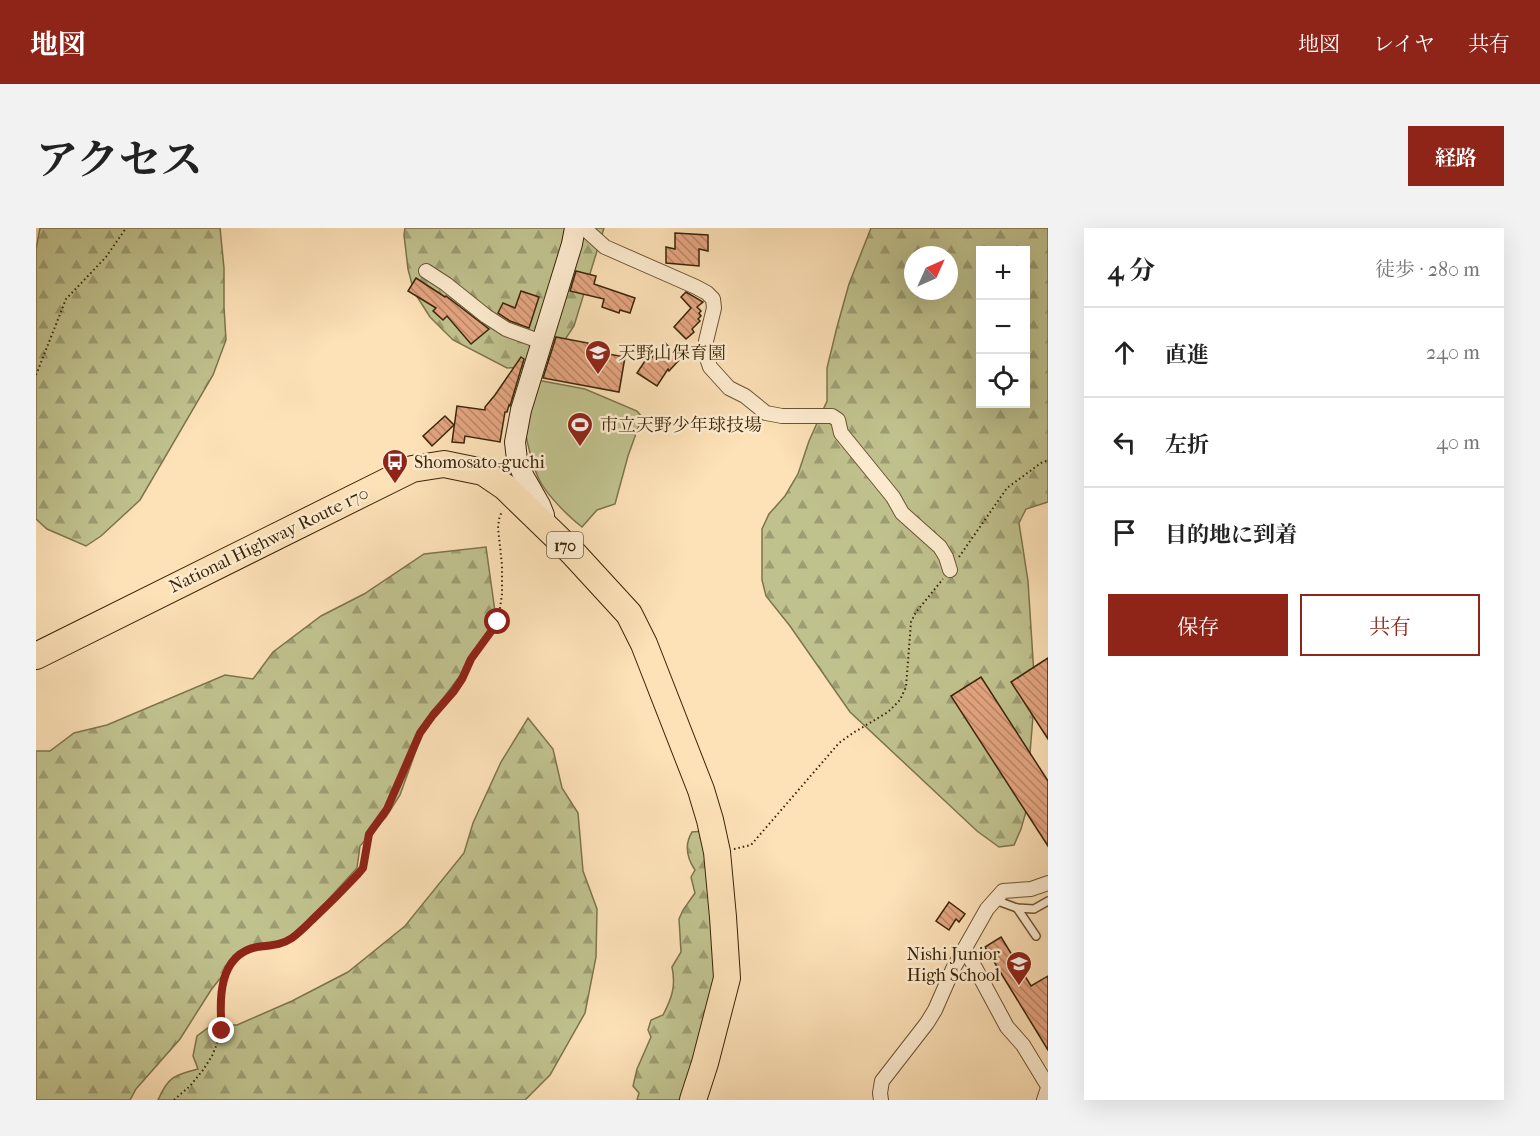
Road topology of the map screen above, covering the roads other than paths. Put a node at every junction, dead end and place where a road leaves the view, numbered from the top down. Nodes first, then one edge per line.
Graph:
1 (575, 228) edge
2 (584, 228) edge
3 (426, 271) dead end
4 (542, 342) junction
5 (542, 523) junction
6 (950, 570) road end
7 (36, 656) edge
8 (1048, 883) edge
9 (995, 900) junction
10 (1048, 901) edge
11 (1017, 908) junction
12 (1036, 936) dead end
13 (965, 949) junction
14 (1048, 1087) edge
15 (693, 1100) edge
16 (881, 1100) edge
17 (1044, 1100) edge

1 - 4 street
2 - 6 street
3 - 4 street
4 - 5 street
5 - 7 highway, National Highway Route 170 / 170
5 - 15 highway, National Highway Route 170 / 170
8 - 9 street
9 - 11 lane
9 - 13 street
10 - 11 lane
11 - 12 lane
13 - 14 street
13 - 16 street
14 - 17 street

